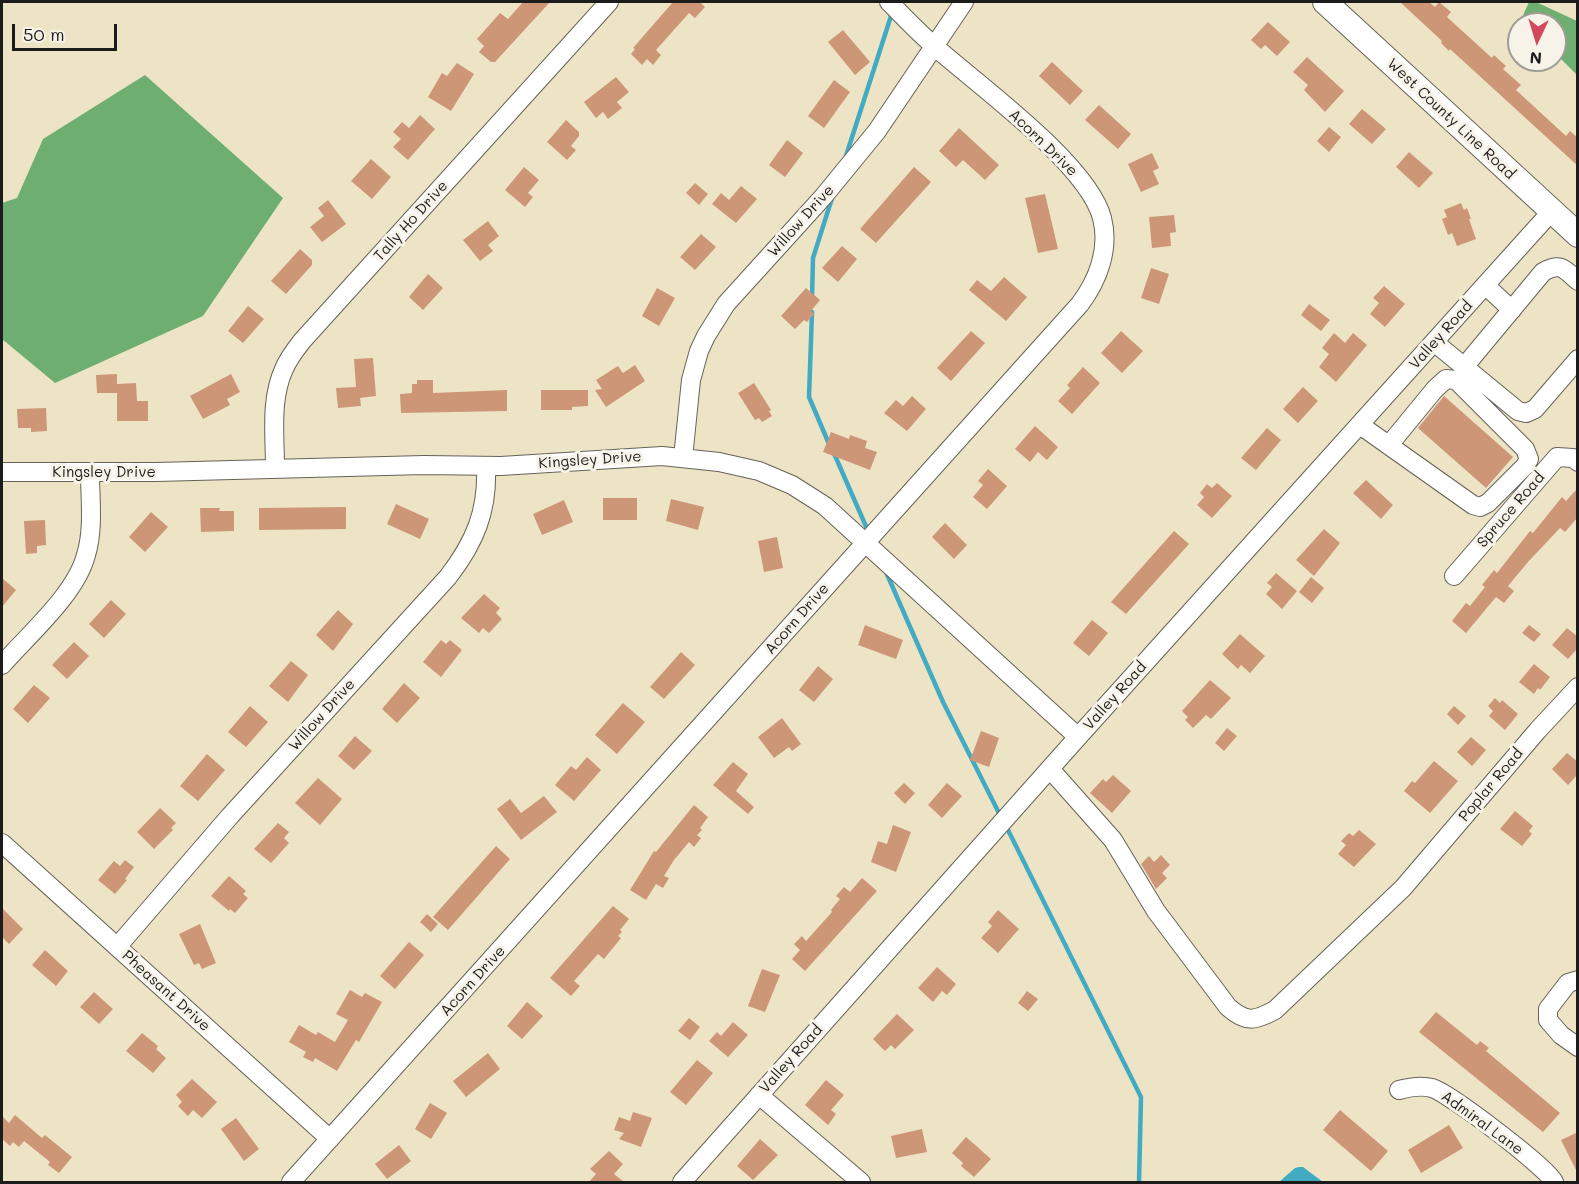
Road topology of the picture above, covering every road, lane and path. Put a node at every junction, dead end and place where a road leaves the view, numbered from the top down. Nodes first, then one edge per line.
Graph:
1 (609, 2) edge
2 (888, 2) edge
3 (964, 2) edge
4 (1325, 2) edge
5 (934, 46) junction
6 (1551, 212) junction
7 (1578, 235) edge
8 (1578, 281) edge
9 (1485, 285) junction
10 (1512, 310) junction
11 (1434, 342) junction
12 (1422, 357) junction
13 (1578, 359) edge
14 (1464, 367) junction
15 (1446, 379) junction
16 (1360, 425) junction
17 (1389, 445) junction
18 (682, 458) junction
19 (1576, 460) edge
20 (486, 466) junction
21 (275, 468) junction
22 (2, 472) edge
23 (90, 472) junction
24 (867, 543) junction
25 (1454, 576) dead end
26 (2, 665) edge
27 (1578, 687) edge
28 (1078, 737) junction
29 (1050, 769) junction
30 (2, 843) edge
31 (117, 947) junction
32 (1578, 980) edge
33 (1578, 1047) edge
34 (1399, 1090) dead end
35 (759, 1095) junction
36 (330, 1139) junction
37 (291, 1182) edge
38 (682, 1182) edge
39 (861, 1182) edge
40 (1554, 1182) edge

1 - 21 street, Tally Ho Drive
2 - 5 street
3 - 5 street, Willow Drive
4 - 6 main road, West County Line Road
5 - 18 street, Willow Drive
5 - 24 street, Acorn Drive
6 - 7 main road, West County Line Road
6 - 9 street, Valley Road
8 - 10 street
9 - 10 street
9 - 11 street, Valley Road
10 - 14 street
11 - 12 street, Valley Road
11 - 14 street
12 - 15 street
12 - 16 street, Valley Road
13 - 14 street
15 - 17 street
15 - 17 street
16 - 17 street
16 - 28 street, Valley Road
18 - 20 street, Kingsley Drive
18 - 24 street, Kingsley Drive
19 - 25 street, Spruce Road
20 - 21 street, Kingsley Drive
20 - 31 street, Willow Drive
21 - 23 street, Kingsley Drive
22 - 23 street, Kingsley Drive
23 - 26 street
24 - 28 street, Kingsley Drive
24 - 36 street, Acorn Drive
27 - 29 street, Poplar Road
28 - 29 street, Valley Road
29 - 35 street, Valley Road
30 - 31 street, Pheasant Drive
31 - 36 street, Pheasant Drive
32 - 33 street
34 - 40 street, Admiral Lane
35 - 38 street, Valley Road
35 - 39 street
36 - 37 street, Acorn Drive

